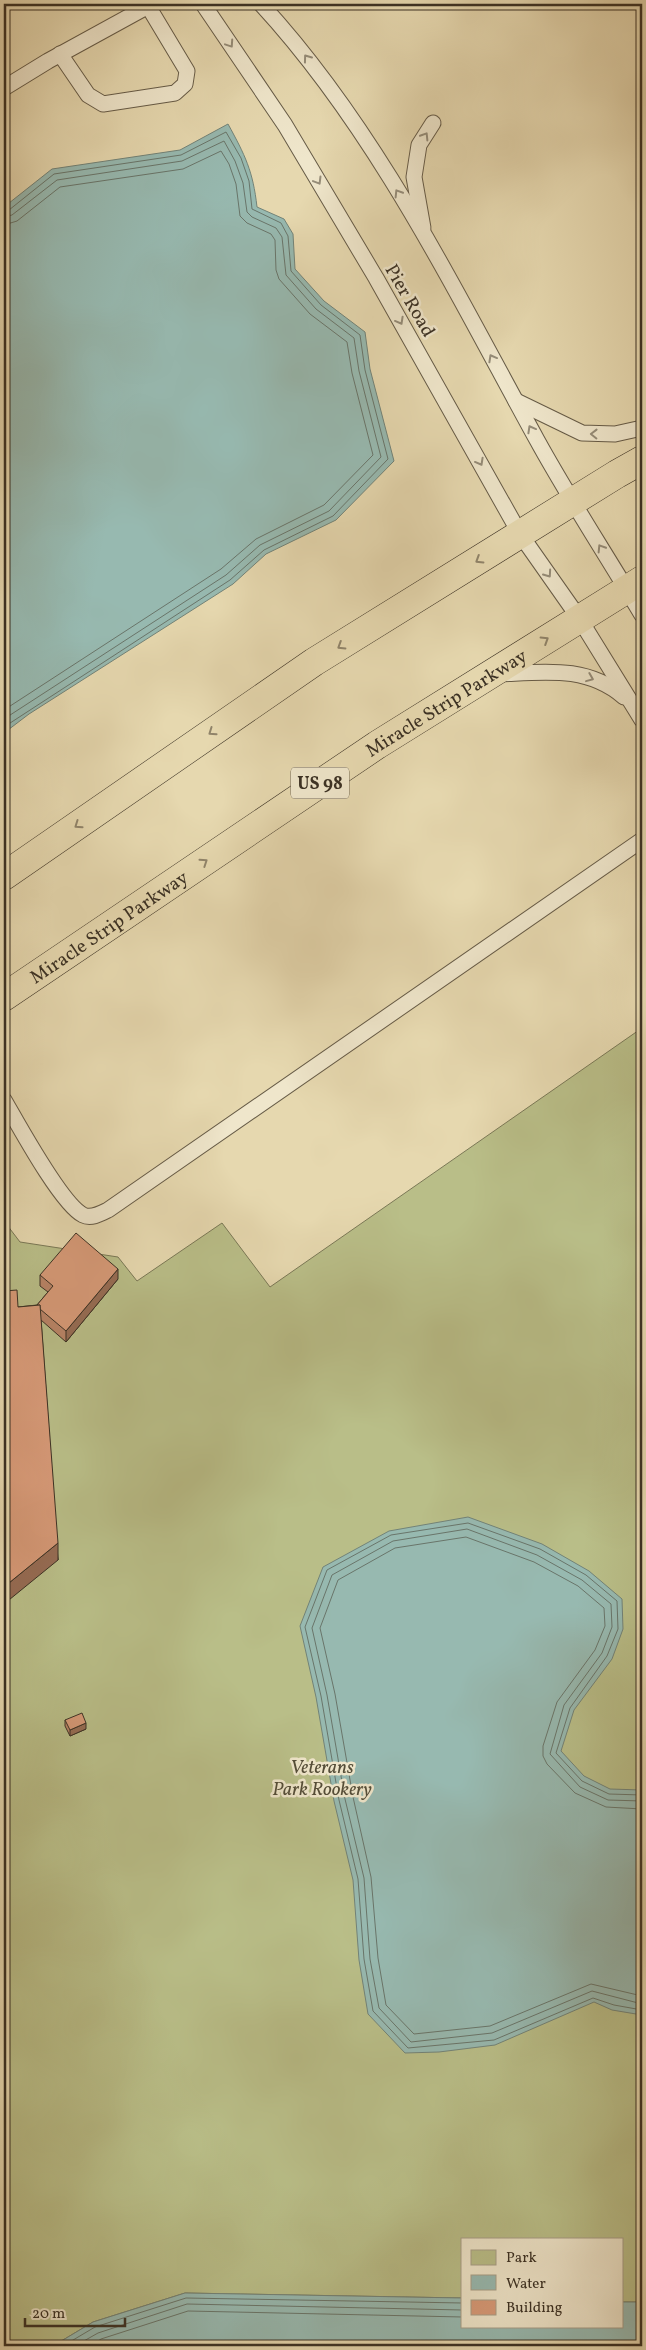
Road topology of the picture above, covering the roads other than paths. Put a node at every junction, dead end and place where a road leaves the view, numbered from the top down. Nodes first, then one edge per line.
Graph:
1 (203, 4) edge
2 (261, 4) edge
3 (150, 5) edge
4 (60, 54) junction
5 (4, 88) edge
6 (433, 123) dead end
7 (424, 234) junction
8 (516, 401) junction
9 (642, 428) edge
10 (642, 460) edge
11 (572, 502) junction
12 (520, 534) junction
13 (634, 585) edge
14 (642, 615) edge
15 (579, 618) junction
16 (490, 674) junction
17 (632, 704) junction
18 (642, 720) edge
19 (642, 840) edge
20 (4, 876) edge
21 (4, 997) edge
22 (4, 1100) edge

1 -> 12 lane, Pier Road
7 -> 2 lane
3 - 4 lane
3 - 4 lane
4 - 5 lane
7 -> 6 lane
8 -> 7 lane
9 -> 8 lane
11 -> 8 lane
10 - 11 highway
11 - 12 highway
13 -> 11 lane
12 -> 15 lane, Pier Road
12 -> 20 highway
13 - 14 lane
13 - 15 highway, Miracle Strip Parkway / US 98
16 -> 15 highway, Miracle Strip Parkway / US 98
15 - 17 lane, Pier Road
16 -> 17 lane
21 -> 16 highway, Miracle Strip Parkway / US 98
17 - 18 lane, Pier Road
19 - 22 lane

